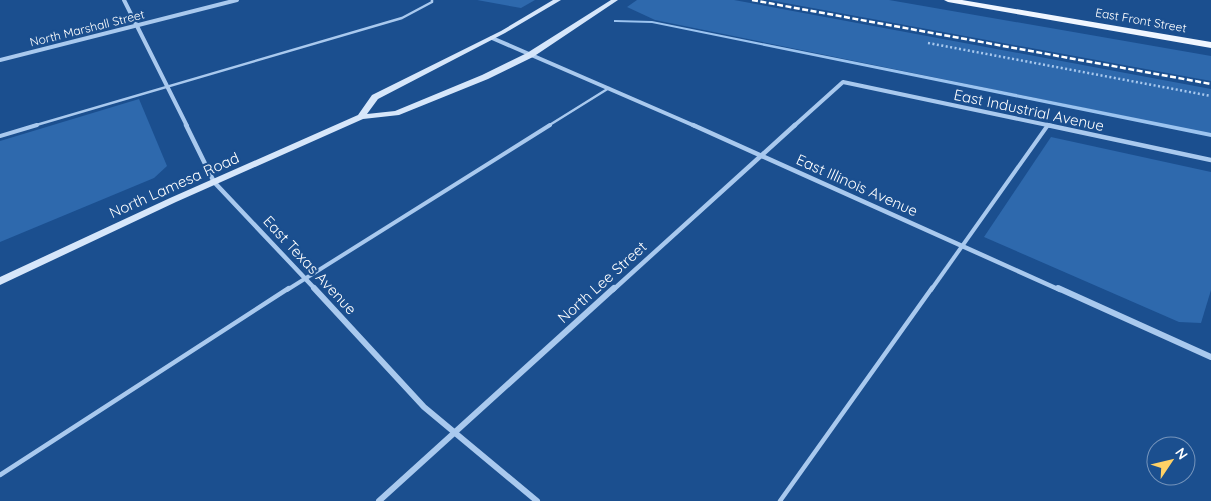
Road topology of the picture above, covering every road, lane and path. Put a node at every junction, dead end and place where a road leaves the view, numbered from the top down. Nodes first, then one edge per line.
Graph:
1 (124, 0) edge
2 (237, 0) edge
3 (432, 0) edge
4 (558, 0) edge
5 (615, 0) edge
6 (948, 0) edge
7 (137, 25) junction
8 (492, 38) junction
9 (928, 43) dead end
10 (1211, 45) edge
11 (530, 56) junction
12 (0, 60) edge
13 (842, 82) joint
14 (167, 87) junction
15 (609, 88) junction
16 (1211, 96) edge
17 (361, 117) junction
18 (1048, 125) junction
19 (0, 136) edge
20 (761, 156) junction
21 (1211, 160) edge
22 (214, 182) junction
23 (962, 246) junction
24 (305, 278) junction
25 (0, 280) edge
26 (1211, 357) edge
27 (454, 433) junction
28 (0, 475) edge
29 (379, 501) edge
30 (536, 501) edge
31 (780, 501) edge

1 - 7 street, East Texas Avenue
2 - 7 street, North Marshall Street
3 - 14 lane
4 - 8 main road
5 - 11 main road, North Lamesa Road
6 - 10 main road, East Front Street
7 - 12 street, North Marshall Street
7 - 14 street, East Texas Avenue
8 - 11 street, East Illinois Avenue
8 - 17 main road
9 - 16 path
11 - 15 street, East Illinois Avenue
11 - 17 main road, North Lamesa Road
13 - 18 street, East Industrial Avenue
13 - 20 street, North Lee Street
14 - 19 lane
14 - 22 street, East Texas Avenue
15 - 20 street, East Illinois Avenue
15 - 24 lane
17 - 22 main road, North Lamesa Road
18 - 21 street, East Industrial Avenue
18 - 23 lane
20 - 23 street, East Illinois Avenue
20 - 27 street, North Lee Street
22 - 24 street, East Texas Avenue
22 - 25 main road, North Lamesa Road
23 - 26 street, East Illinois Avenue
23 - 31 lane
24 - 27 street, East Texas Avenue
24 - 28 lane
27 - 29 street, North Lee Street
27 - 30 street, East Texas Avenue

